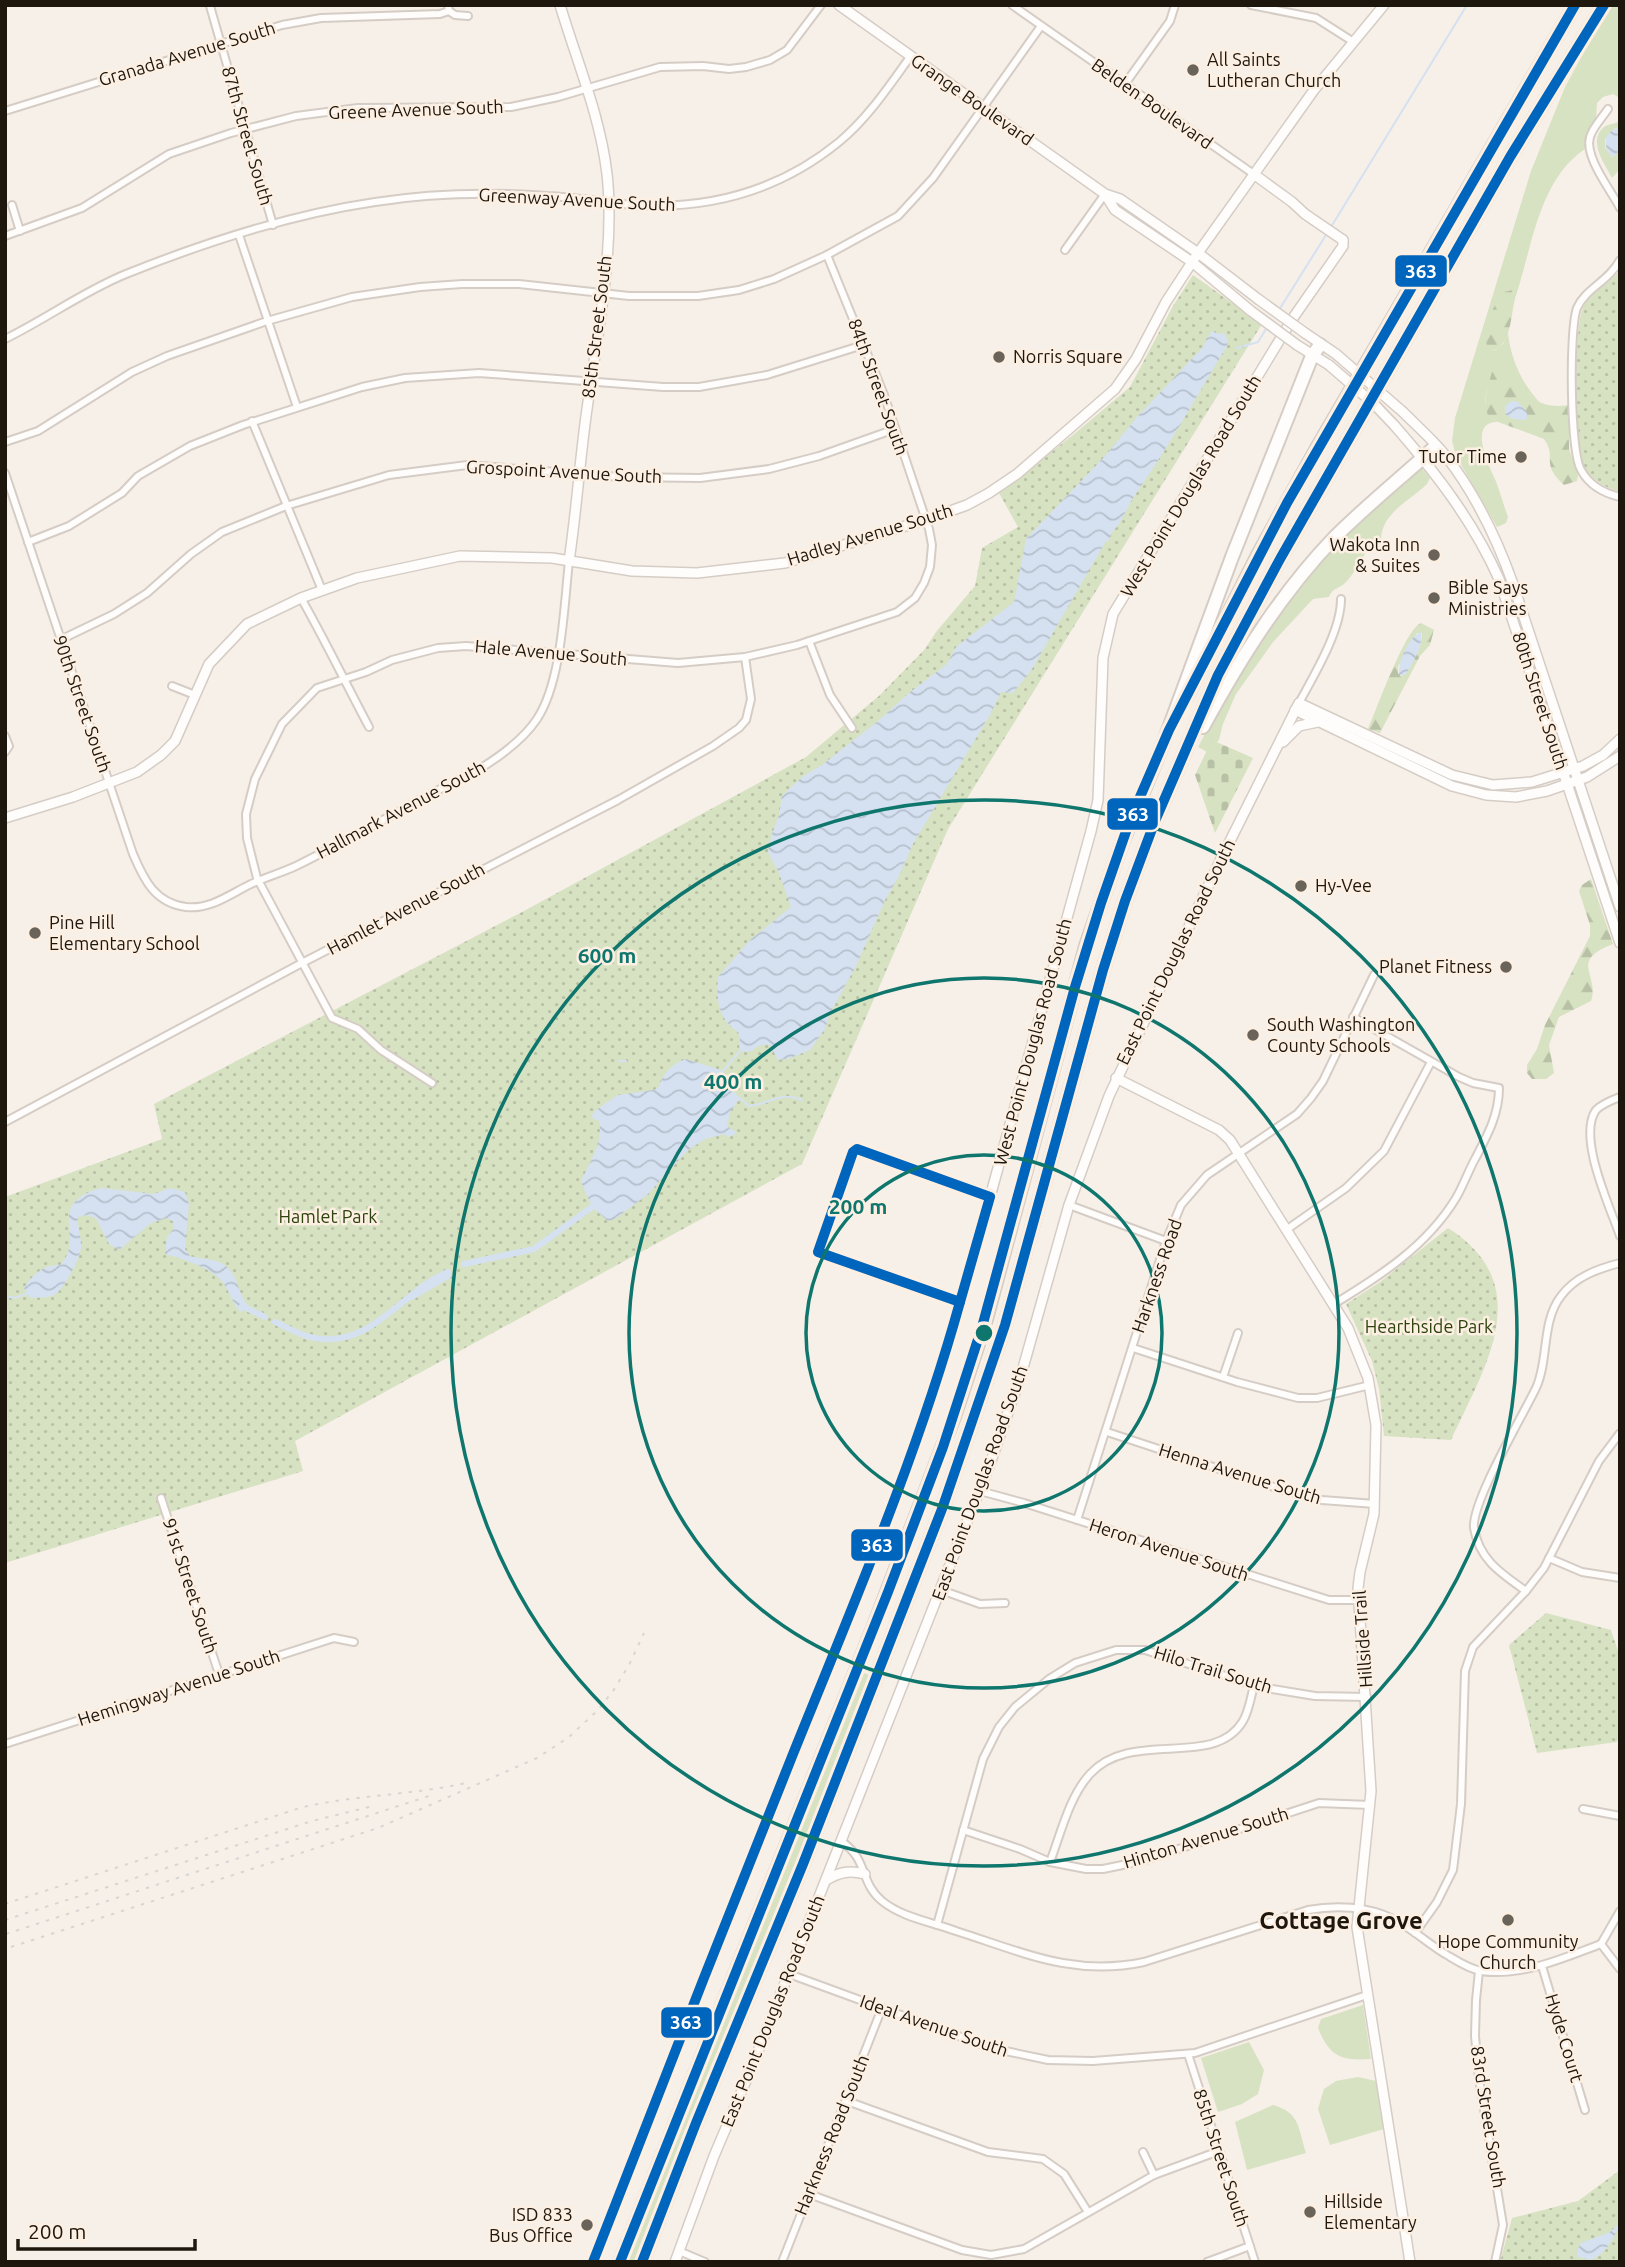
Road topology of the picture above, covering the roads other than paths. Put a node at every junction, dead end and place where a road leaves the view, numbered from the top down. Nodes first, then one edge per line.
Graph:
1 (560, 5) edge
2 (821, 5) edge
3 (839, 5) edge
4 (1012, 5) edge
5 (1175, 5) edge
6 (1251, 5) edge
7 (1384, 5) edge
8 (1575, 5) edge
9 (1604, 5) edge
10 (210, 6) edge
11 (449, 8) edge
12 (468, 16) dead end
13 (1041, 26) junction
14 (1352, 41) junction
15 (220, 43) junction
16 (910, 57) junction
17 (1125, 84) junction
18 (588, 87) junction
19 (983, 108) junction
20 (1608, 109) dead end
21 (5, 111) edge
22 (245, 129) junction
23 (1255, 176) junction
24 (1105, 194) junction
25 (608, 202) junction
26 (12, 205) dead end
27 (1620, 208) edge
28 (273, 225) junction
29 (20, 231) junction
30 (239, 235) junction
31 (5, 236) edge
32 (1343, 240) joint
33 (1065, 250) dead end
34 (1198, 253) junction
35 (828, 256) junction
36 (1620, 260) edge
37 (1192, 262) junction
38 (603, 293) junction
39 (267, 321) junction
40 (5, 339) edge
41 (863, 345) junction
42 (1320, 345) junction
43 (1312, 356) junction
44 (591, 382) junction
45 (297, 407) junction
46 (252, 421) junction
47 (895, 429) junction
48 (5, 442) edge
49 (1435, 447) junction
50 (1423, 458) junction
51 (5, 473) edge
52 (579, 473) junction
53 (1620, 497) edge
54 (286, 506) junction
55 (925, 520) junction
56 (28, 542) junction
57 (569, 561) junction
58 (323, 590) junction
59 (301, 598) junction
60 (1341, 599) dead end
61 (60, 640) junction
62 (809, 641) junction
63 (558, 654) junction
64 (745, 657) junction
65 (342, 678) junction
66 (172, 686) dead end
67 (195, 695) junction
68 (1297, 706) junction
69 (1319, 722) junction
70 (369, 727) dead end
71 (852, 728) dead end
72 (5, 736) edge
73 (1165, 739) junction
74 (1620, 739) edge
75 (5, 752) edge
76 (1273, 754) junction
77 (1620, 756) edge
78 (1574, 769) junction
79 (1562, 773) junction
80 (1578, 780) junction
81 (109, 784) junction
82 (1566, 784) junction
83 (5, 818) edge
84 (1155, 821) junction
85 (258, 881) junction
86 (190, 907) joint
87 (1620, 907) edge
88 (1620, 943) edge
89 (302, 963) junction
90 (1374, 975) dead end
91 (1353, 1017) junction
92 (1431, 1062) junction
93 (1116, 1078) junction
94 (432, 1083) dead end
95 (1620, 1097) edge
96 (5, 1122) edge
97 (1240, 1153) junction
98 (1069, 1205) junction
99 (1286, 1230) junction
100 (1620, 1236) edge
101 (1166, 1241) junction
102 (1620, 1263) edge
103 (1334, 1304) junction
104 (1238, 1333) dead end
105 (1133, 1348) junction
106 (1223, 1377) junction
107 (1370, 1385) junction
108 (1107, 1432) junction
109 (1620, 1433) edge
110 (980, 1491) junction
111 (160, 1498) dead end
112 (1375, 1504) junction
113 (1077, 1520) junction
114 (1549, 1558) junction
115 (1620, 1578) edge
116 (941, 1591) junction
117 (1526, 1591) junction
118 (1359, 1600) junction
119 (1005, 1603) dead end
120 (354, 1642) dead end
121 (219, 1674) junction
122 (1254, 1685) junction
123 (1367, 1697) junction
124 (5, 1744) edge
125 (1370, 1805) junction
126 (1584, 1809) dead end
127 (1620, 1816) edge
128 (963, 1830) junction
129 (841, 1841) junction
130 (1050, 1862) junction
131 (865, 1874) junction
132 (826, 1880) junction
133 (1357, 1909) junction
134 (1620, 1911) edge
135 (937, 1925) junction
136 (1415, 1933) junction
137 (1601, 1944) junction
138 (1542, 1966) junction
139 (1620, 1969) edge
140 (1479, 1971) junction
141 (789, 1974) junction
142 (1367, 1995) junction
143 (882, 2008) junction
144 (1188, 2054) junction
145 (847, 2101) junction
146 (1585, 2110) dead end
147 (1219, 2151) junction
148 (1143, 2152) dead end
149 (1154, 2175) junction
150 (809, 2194) junction
151 (1088, 2213) junction
152 (1250, 2246) junction
153 (679, 2251) junction
154 (593, 2262) edge
155 (620, 2262) edge
156 (642, 2262) edge
157 (675, 2262) edge
158 (705, 2262) edge
159 (782, 2262) edge
160 (1207, 2262) edge
161 (1255, 2262) edge
162 (1410, 2262) edge
163 (1495, 2262) edge

1 - 18 street, 85th Street South
2 - 18 street, Greene Avenue South
3 - 16 street, Grange Boulevard
4 - 13 street, Belden Boulevard
5 - 17 street
6 - 14 street
7 - 14 street, Hadley Avenue South
8 - 73 highway
9 - 84 highway
10 - 15 street, 87th Street South
11 - 12 street
11 - 15 street, Granada Avenue South
13 - 17 street, Belden Boulevard
13 - 19 street
14 - 23 street, Hadley Avenue South
15 - 21 street, Granada Avenue South
15 - 22 street, 87th Street South
16 - 19 street, Grange Boulevard
16 - 25 street, Greenway Avenue South
17 - 23 street, Belden Boulevard
18 - 22 street, Greene Avenue South
18 - 25 street, 85th Street South
19 - 24 street, Grange Boulevard
19 - 35 street
20 - 27 street
22 - 28 street, 87th Street South
22 - 29 street, Greene Avenue South
23 - 32 street, Belden Boulevard
23 - 34 street, Hadley Avenue South
24 - 33 street
24 - 34 street, Grange Boulevard
24 - 37 street, Grange Boulevard
25 - 28 street, Greenway Avenue South
25 - 38 street, 85th Street South
26 - 29 street
28 - 30 street, Greenway Avenue South
29 - 31 street, Greene Avenue South
30 - 39 street
30 - 40 street, Greenway Avenue South
32 - 154 street, West Point Douglas Road South
34 - 37 street, Hadley Avenue South
34 - 42 street, Grange Boulevard, bridge
35 - 38 street
35 - 41 street, 84th Street South
36 - 53 street
37 - 43 street, Grange Boulevard, bridge
37 - 55 street, Hadley Avenue South
38 - 39 street
38 - 44 street, 85th Street South
39 - 45 street
39 - 48 street
41 - 44 street
41 - 47 street, 84th Street South
42 - 43 highway
42 - 49 street, 80th Street South, bridge
43 - 50 street, 80th Street South, bridge
43 - 73 highway
44 - 45 street
44 - 52 street, 85th Street South
45 - 46 street
46 - 54 street
46 - 56 street
47 - 52 street, Grospoint Avenue South
47 - 55 street, 84th Street South
49 - 50 highway
49 - 78 street, 80th Street South
50 - 79 street, 80th Street South
50 - 84 highway
51 - 56 street, 90th Street South
52 - 54 street, Grospoint Avenue South
52 - 57 street, 85th Street South
54 - 58 street
54 - 61 street, Grospoint Avenue South
55 - 57 street, Hadley Avenue South
55 - 62 street, Hale Avenue South
56 - 61 street, 90th Street South
57 - 58 street, Hadley Avenue South
57 - 63 street, 85th Street South
58 - 59 street, Hadley Avenue South
59 - 65 street
59 - 67 street, Hadley Avenue South
60 - 68 street, East Point Douglas Road South
61 - 81 street, 90th Street South
62 - 64 street, Hale Avenue South
62 - 71 street
63 - 64 street, Hale Avenue South
63 - 65 street, Hale Avenue South
63 - 85 street, Hallmark Avenue South
64 - 89 street, Hamlet Avenue South
65 - 70 street
65 - 85 street, Hale Avenue South
66 - 67 street
67 - 81 street, Hadley Avenue South
68 - 69 street
68 - 76 street, East Point Douglas Road South
68 - 79 street
69 - 76 street
69 - 82 street
72 - 75 street
73 - 155 highway
74 - 78 street
76 - 93 street, East Point Douglas Road South
77 - 80 street
78 - 79 street
78 - 80 street, 80th Street South
79 - 82 street, 80th Street South
80 - 82 street
80 - 87 street, 80th Street South
81 - 83 street, Hadley Avenue South
81 - 86 street, 90th Street South
82 - 88 street, 80th Street South
84 - 156 highway
85 - 86 street, Hallmark Avenue South
85 - 89 street, Hale Avenue South
89 - 94 street, Hale Avenue South
89 - 96 street, Hamlet Avenue South
90 - 91 street, Harkness Road
91 - 92 street
91 - 97 street, Harkness Road
92 - 99 street
92 - 103 street
93 - 97 street, Hillside Trail
93 - 98 street, East Point Douglas Road South
95 - 100 street
97 - 99 street, Hillside Trail
97 - 101 street, Harkness Road
98 - 101 street
98 - 110 street, East Point Douglas Road South
99 - 103 street, Hillside Trail
101 - 105 street, Harkness Road
102 - 117 street
103 - 107 street, Hillside Trail
104 - 106 street
105 - 106 street
105 - 108 street, Harkness Road
106 - 107 street
107 - 112 street, Hillside Trail
108 - 112 street, Henna Avenue South
108 - 113 street, Harkness Road
109 - 114 street
110 - 113 street, Heron Avenue South
110 - 116 street, East Point Douglas Road South
111 - 121 street, 91st Street South
112 - 118 street, Hillside Trail
113 - 118 street, Heron Avenue South
114 - 115 street
114 - 117 street
116 - 119 street
116 - 129 street, East Point Douglas Road South
117 - 136 street
118 - 123 street, Hillside Trail
120 - 121 street, Hemingway Avenue South
121 - 124 street, Hemingway Avenue South
122 - 123 street, Hilo Trail South
122 - 128 street, Hilo Trail South
122 - 130 street
123 - 125 street, Hillside Trail
125 - 130 street, Hinton Avenue South
125 - 133 street, Hillside Trail
126 - 127 street
128 - 130 street, Hinton Avenue South
128 - 135 street, Hilo Trail South
129 - 131 street
129 - 132 street, East Point Douglas Road South
131 - 132 street
131 - 135 street
132 - 141 street, East Point Douglas Road South
133 - 135 street
133 - 136 street
133 - 142 street, Hillside Trail
134 - 137 street
136 - 140 street
137 - 138 street
137 - 139 street
138 - 140 street
138 - 146 street, Hyde Court
140 - 163 street, 83rd Street South
141 - 143 street, Ideal Avenue South
141 - 153 street, East Point Douglas Road South
142 - 144 street, Ideal Avenue South
142 - 162 street, Hillside Trail
143 - 144 street, Ideal Avenue South
143 - 145 street, Harkness Road South
144 - 147 street, 85th Street South
145 - 150 street, Harkness Road South
145 - 151 street
147 - 149 street
147 - 152 street, 85th Street South
148 - 149 street
149 - 151 street
150 - 151 street
150 - 159 street, Harkness Road South
152 - 160 street
152 - 161 street, 85th Street South
153 - 157 street, East Point Douglas Road South
153 - 158 street

